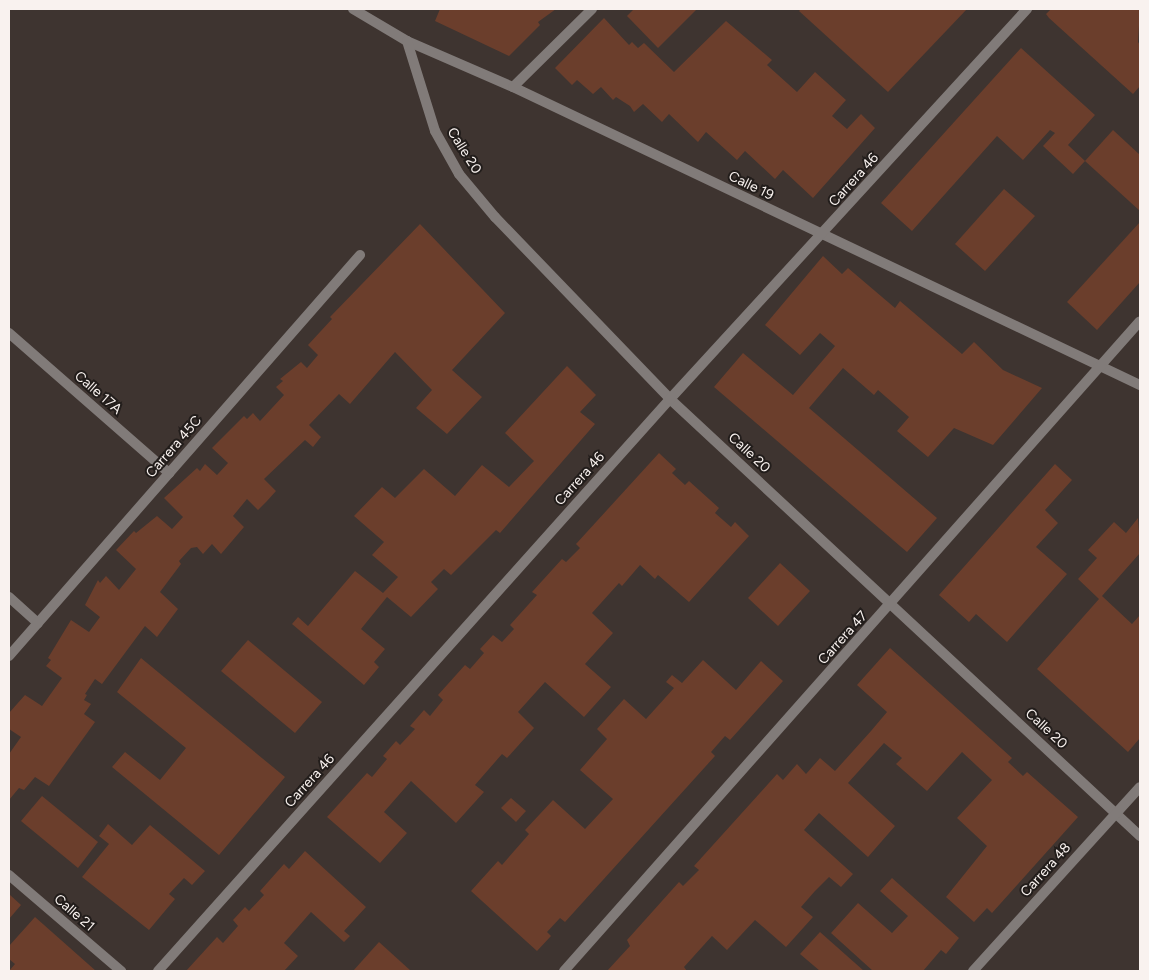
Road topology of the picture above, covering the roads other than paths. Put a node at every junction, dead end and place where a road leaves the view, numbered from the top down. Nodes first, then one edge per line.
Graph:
1 (353, 9) edge
2 (592, 9) edge
3 (1027, 9) edge
4 (407, 41) junction
5 (513, 87) junction
6 (822, 236) junction
7 (360, 255) dead end
8 (1140, 321) edge
9 (9, 334) edge
10 (1098, 366) junction
11 (1140, 385) edge
12 (670, 399) junction
13 (169, 473) junction
14 (9, 598) edge
15 (892, 604) junction
16 (38, 623) junction
17 (9, 656) edge
18 (1140, 787) edge
19 (1116, 813) junction
20 (1140, 836) edge
21 (9, 875) edge
22 (121, 971) edge
23 (158, 971) edge
24 (564, 971) edge
25 (973, 971) edge

1 - 4 street, Calle 19
2 - 5 street
3 - 6 street, Carrera 46
4 - 5 street, Calle 19
4 - 12 street, Calle 20
5 - 6 street, Calle 19
6 - 10 street, Calle 19
6 - 12 street, Carrera 46
7 - 13 street, Carrera 45C
8 - 10 street, Carrera 47
9 - 13 street, Calle 17A
10 - 11 street, Calle 19
10 - 15 street, Carrera 47
12 - 15 street, Calle 20
12 - 23 street, Carrera 46
13 - 16 street, Carrera 45C
14 - 16 street
15 - 19 street, Calle 20
15 - 24 street, Carrera 47
16 - 17 street, Carrera 45C
18 - 19 street, Carrera 48
19 - 20 street, Calle 20
19 - 25 street, Carrera 48
21 - 22 street, Calle 21

